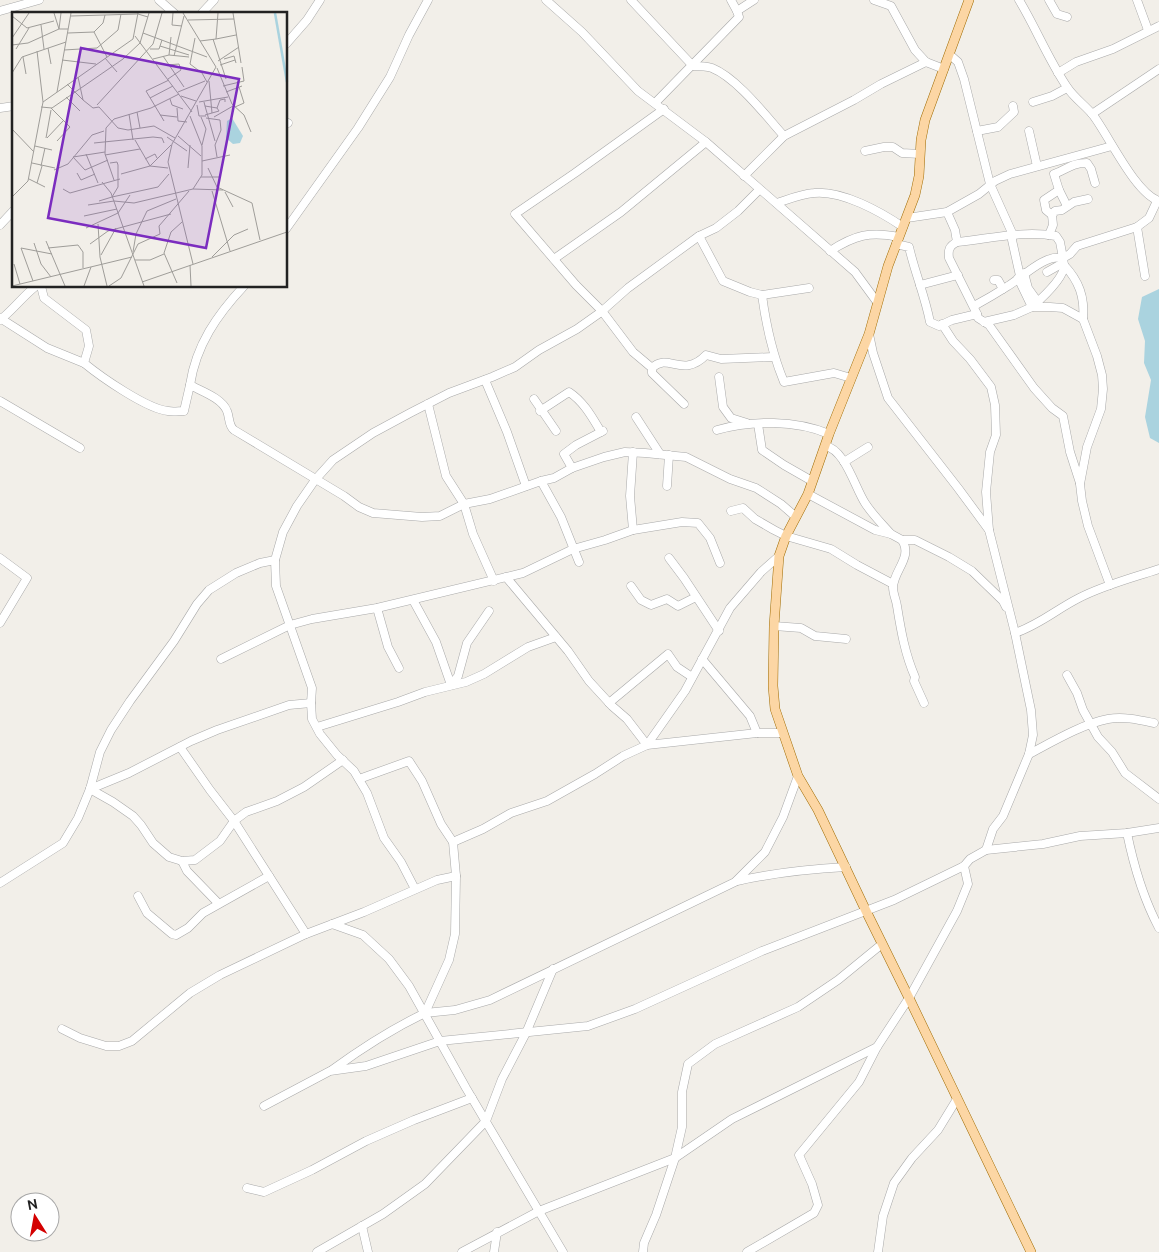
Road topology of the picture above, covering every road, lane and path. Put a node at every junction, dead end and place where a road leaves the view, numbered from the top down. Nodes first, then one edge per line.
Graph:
1 (39, 0) edge
2 (159, 0) edge
3 (214, 0) edge
4 (320, 0) edge
5 (428, 0) edge
6 (546, 0) edge
7 (731, 0) edge
8 (754, 0) edge
9 (874, 0) edge
10 (969, 0) edge
11 (1019, 0) edge
12 (1049, 0) edge
13 (1137, 0) edge
14 (634, 1) edge
15 (0, 11) edge
16 (737, 11) junction
17 (173, 12) edge
18 (203, 12) edge
19 (1067, 17) dead end
20 (1159, 26) edge
21 (1148, 30) junction
22 (288, 42) edge
23 (950, 55) junction
24 (926, 62) junction
25 (692, 66) junction
26 (944, 69) junction
27 (1159, 69) edge
28 (1058, 73) junction
29 (1067, 88) junction
30 (656, 102) junction
31 (1032, 102) dead end
32 (1013, 106) dead end
33 (664, 109) junction
34 (1092, 114) junction
35 (977, 131) junction
36 (1029, 131) dead end
37 (784, 136) junction
38 (706, 142) junction
39 (1112, 146) junction
40 (865, 151) dead end
41 (920, 154) junction
42 (1037, 166) junction
43 (744, 176) junction
44 (1094, 183) dead end
45 (990, 184) junction
46 (759, 190) junction
47 (1059, 190) junction
48 (1088, 199) dead end
49 (1158, 201) edge
50 (777, 204) junction
51 (1067, 206) junction
52 (12, 212) edge
53 (947, 212) junction
54 (1052, 215) junction
55 (907, 218) junction
56 (0, 225) edge
57 (288, 227) edge
58 (903, 227) junction
59 (1137, 228) junction
60 (1013, 235) junction
61 (1049, 235) junction
62 (699, 236) junction
63 (898, 240) junction
64 (957, 242) junction
65 (830, 251) junction
66 (554, 259) junction
67 (1063, 262) junction
68 (1047, 272) dead end
69 (958, 275) junction
70 (1021, 276) junction
71 (1146, 276) dead end
72 (994, 280) dead end
73 (920, 285) junction
74 (33, 288) edge
75 (42, 288) edge
76 (242, 288) edge
77 (809, 288) dead end
78 (1003, 289) junction
79 (762, 295) junction
80 (878, 302) junction
81 (1035, 305) junction
82 (602, 310) junction
83 (976, 310) junction
84 (0, 319) edge
85 (1083, 319) junction
86 (984, 322) junction
87 (942, 324) junction
88 (869, 334) junction
89 (773, 357) junction
90 (84, 363) junction
91 (652, 368) junction
92 (719, 377) dead end
93 (851, 378) junction
94 (485, 380) junction
95 (190, 385) junction
96 (534, 399) dead end
97 (0, 401) edge
98 (428, 404) junction
99 (684, 404) dead end
100 (540, 411) junction
101 (636, 417) dead end
102 (755, 424) junction
103 (717, 430) dead end
104 (556, 431) dead end
105 (829, 434) junction
106 (825, 446) junction
107 (868, 447) dead end
108 (80, 448) dead end
109 (633, 452) junction
110 (665, 454) junction
111 (844, 462) junction
112 (572, 468) junction
113 (315, 480) junction
114 (812, 480) junction
115 (541, 481) junction
116 (1080, 484) junction
117 (526, 486) junction
118 (667, 486) dead end
119 (808, 494) junction
120 (464, 504) junction
121 (730, 511) dead end
122 (796, 517) junction
123 (633, 530) junction
124 (989, 530) junction
125 (890, 534) junction
126 (786, 536) junction
127 (902, 540) junction
128 (573, 549) junction
129 (779, 556) junction
130 (0, 558) edge
131 (669, 558) dead end
132 (275, 560) junction
133 (579, 562) dead end
134 (720, 563) dead end
135 (1159, 569) edge
136 (506, 577) junction
137 (494, 581) junction
138 (893, 584) junction
139 (1110, 585) junction
140 (631, 586) dead end
141 (696, 597) junction
142 (413, 600) junction
143 (377, 608) junction
144 (489, 611) dead end
145 (1010, 616) junction
146 (0, 623) edge
147 (290, 626) junction
148 (774, 626) junction
149 (718, 631) junction
150 (1015, 633) junction
151 (556, 637) junction
152 (846, 639) dead end
153 (221, 659) dead end
154 (702, 660) junction
155 (399, 668) dead end
156 (1067, 675) dead end
157 (692, 677) junction
158 (451, 685) junction
159 (311, 703) junction
160 (609, 703) junction
161 (924, 703) dead end
162 (1154, 723) dead end
163 (1090, 725) junction
164 (317, 727) junction
165 (757, 733) junction
166 (782, 733) junction
167 (647, 745) junction
168 (180, 747) junction
169 (1028, 754) junction
170 (343, 760) junction
171 (798, 776) junction
172 (358, 779) junction
173 (90, 789) junction
174 (1159, 800) edge
175 (234, 821) junction
176 (1159, 828) edge
177 (1127, 833) junction
178 (453, 842) junction
179 (986, 850) junction
180 (182, 861) junction
181 (964, 866) junction
182 (846, 867) junction
183 (269, 876) junction
184 (456, 876) junction
185 (2, 881) edge
186 (735, 882) junction
187 (415, 889) junction
188 (138, 896) dead end
189 (218, 903) junction
190 (866, 911) junction
191 (332, 924) junction
192 (1159, 928) edge
193 (306, 934) junction
194 (882, 944) junction
195 (553, 969) junction
196 (909, 998) junction
197 (425, 1014) junction
198 (62, 1029) dead end
199 (526, 1034) junction
200 (440, 1041) junction
201 (877, 1048) junction
202 (330, 1071) junction
203 (472, 1098) junction
204 (957, 1099) junction
205 (264, 1106) dead end
206 (486, 1121) junction
207 (675, 1158) junction
208 (247, 1188) dead end
209 (539, 1211) junction
210 (362, 1226) junction
211 (497, 1232) junction
212 (317, 1252) edge
213 (368, 1252) edge
214 (462, 1252) edge
215 (494, 1252) edge
216 (564, 1252) edge
217 (644, 1252) edge
218 (747, 1252) edge
219 (878, 1252) edge
220 (1031, 1252) edge

1 - 15 street
2 - 17 street
3 - 18 street
4 - 22 street
5 - 57 street
6 - 30 street
7 - 16 street
8 - 16 street
9 - 24 street
10 - 23 main road
11 - 28 street
12 - 19 street
13 - 21 street
14 - 25 street
16 - 25 street
20 - 21 street
21 - 28 street
23 - 26 main road
23 - 35 street
24 - 26 street
24 - 37 street
25 - 30 street
25 - 37 street
26 - 41 main road
27 - 34 street
28 - 29 street
29 - 31 street
29 - 34 street
30 - 33 street
32 - 35 street
33 - 38 street
33 - 66 street
34 - 39 street
35 - 45 street
36 - 42 street
37 - 43 street
38 - 43 street
38 - 66 street
39 - 42 street
39 - 49 street
40 - 41 street
41 - 55 main road
42 - 45 street
43 - 46 street
44 - 47 street
45 - 53 street
45 - 60 street
46 - 50 street
46 - 62 street
47 - 51 street
47 - 54 street
48 - 51 street
49 - 59 street
50 - 58 street
50 - 65 street
51 - 54 street
52 - 56 street
53 - 55 street
53 - 64 street
54 - 61 street
55 - 58 main road
58 - 63 main road
59 - 67 street
59 - 71 street
60 - 61 street
60 - 64 street
60 - 70 street
61 - 67 street
62 - 79 street
62 - 82 street
63 - 65 street
63 - 73 street
63 - 80 main road
64 - 69 street
65 - 80 street
66 - 82 street
67 - 68 street
67 - 70 street
67 - 81 street
67 - 85 street
69 - 73 street
69 - 83 street
70 - 78 street
70 - 81 street
72 - 78 street
73 - 87 street
74 - 84 street
75 - 90 street
76 - 95 street
77 - 79 street
78 - 83 street
79 - 89 street
80 - 88 main road
81 - 85 street
81 - 86 street
82 - 91 street
82 - 94 street
83 - 86 street
83 - 87 street
84 - 90 street
85 - 116 street
86 - 116 street
87 - 124 street
88 - 93 main road
88 - 124 street
89 - 91 street
89 - 93 street
90 - 95 street
91 - 99 street
92 - 102 street
93 - 105 main road
94 - 98 street
94 - 117 street
95 - 113 street
96 - 100 street
97 - 108 street
98 - 113 street
98 - 120 street
100 - 104 street
100 - 112 street
101 - 110 street
102 - 103 street
102 - 105 street
102 - 114 street
105 - 106 main road
106 - 111 street
106 - 114 main road
107 - 111 street
109 - 110 street
109 - 112 street
109 - 123 street
110 - 118 street
110 - 122 street
111 - 125 street
112 - 115 street
113 - 120 street
113 - 132 street
114 - 119 main road
115 - 117 street
115 - 128 street
116 - 139 street
117 - 120 street
119 - 122 main road
119 - 125 street
120 - 137 street
121 - 126 street
122 - 126 main road
123 - 128 street
123 - 134 street
124 - 145 street
125 - 127 street
126 - 129 main road
126 - 138 street
127 - 138 street
127 - 145 street
128 - 133 street
128 - 136 street
129 - 148 main road
129 - 149 street
130 - 146 street
131 - 141 street
132 - 147 street
132 - 173 street
135 - 139 street
136 - 137 street
136 - 151 street
137 - 142 street
138 - 161 street
139 - 150 street
140 - 141 street
141 - 149 street
142 - 143 street
142 - 158 street
143 - 147 street
143 - 155 street
144 - 158 street
145 - 150 street
147 - 153 street
147 - 159 street
148 - 152 street
148 - 166 main road
149 - 154 street
150 - 169 street
151 - 158 street
151 - 160 street
154 - 157 street
154 - 165 street
156 - 163 street
157 - 160 street
157 - 167 street
158 - 164 street
159 - 164 street
159 - 168 street
160 - 167 street
162 - 163 street
163 - 169 street
163 - 174 street
164 - 170 street
165 - 166 street
165 - 167 street
166 - 171 main road
167 - 178 street
168 - 173 street
168 - 175 street
169 - 179 street
170 - 172 street
170 - 175 street
171 - 182 main road
171 - 186 street
172 - 178 street
172 - 187 street
173 - 180 street
173 - 185 street
175 - 180 street
175 - 183 street
176 - 177 street
177 - 179 street
177 - 192 street
178 - 184 street
179 - 181 street
180 - 189 street
181 - 190 street
181 - 196 street
182 - 186 street
182 - 190 main road
183 - 189 street
183 - 193 street
184 - 187 street
184 - 197 street
186 - 195 street
187 - 191 street
188 - 189 street
190 - 194 main road
190 - 199 street
191 - 193 street
191 - 197 street
193 - 198 street
194 - 196 main road
194 - 207 street
195 - 197 street
195 - 199 street
196 - 201 street
196 - 204 main road
197 - 200 street
197 - 202 street
199 - 200 street
199 - 206 street
200 - 202 street
200 - 203 street
201 - 207 street
201 - 218 street
202 - 205 street
203 - 206 street
203 - 208 street
204 - 219 street
204 - 220 main road
206 - 209 street
206 - 210 street
207 - 209 street
207 - 217 street
209 - 211 street
209 - 216 street
210 - 212 street
210 - 213 street
211 - 214 street
211 - 215 street

